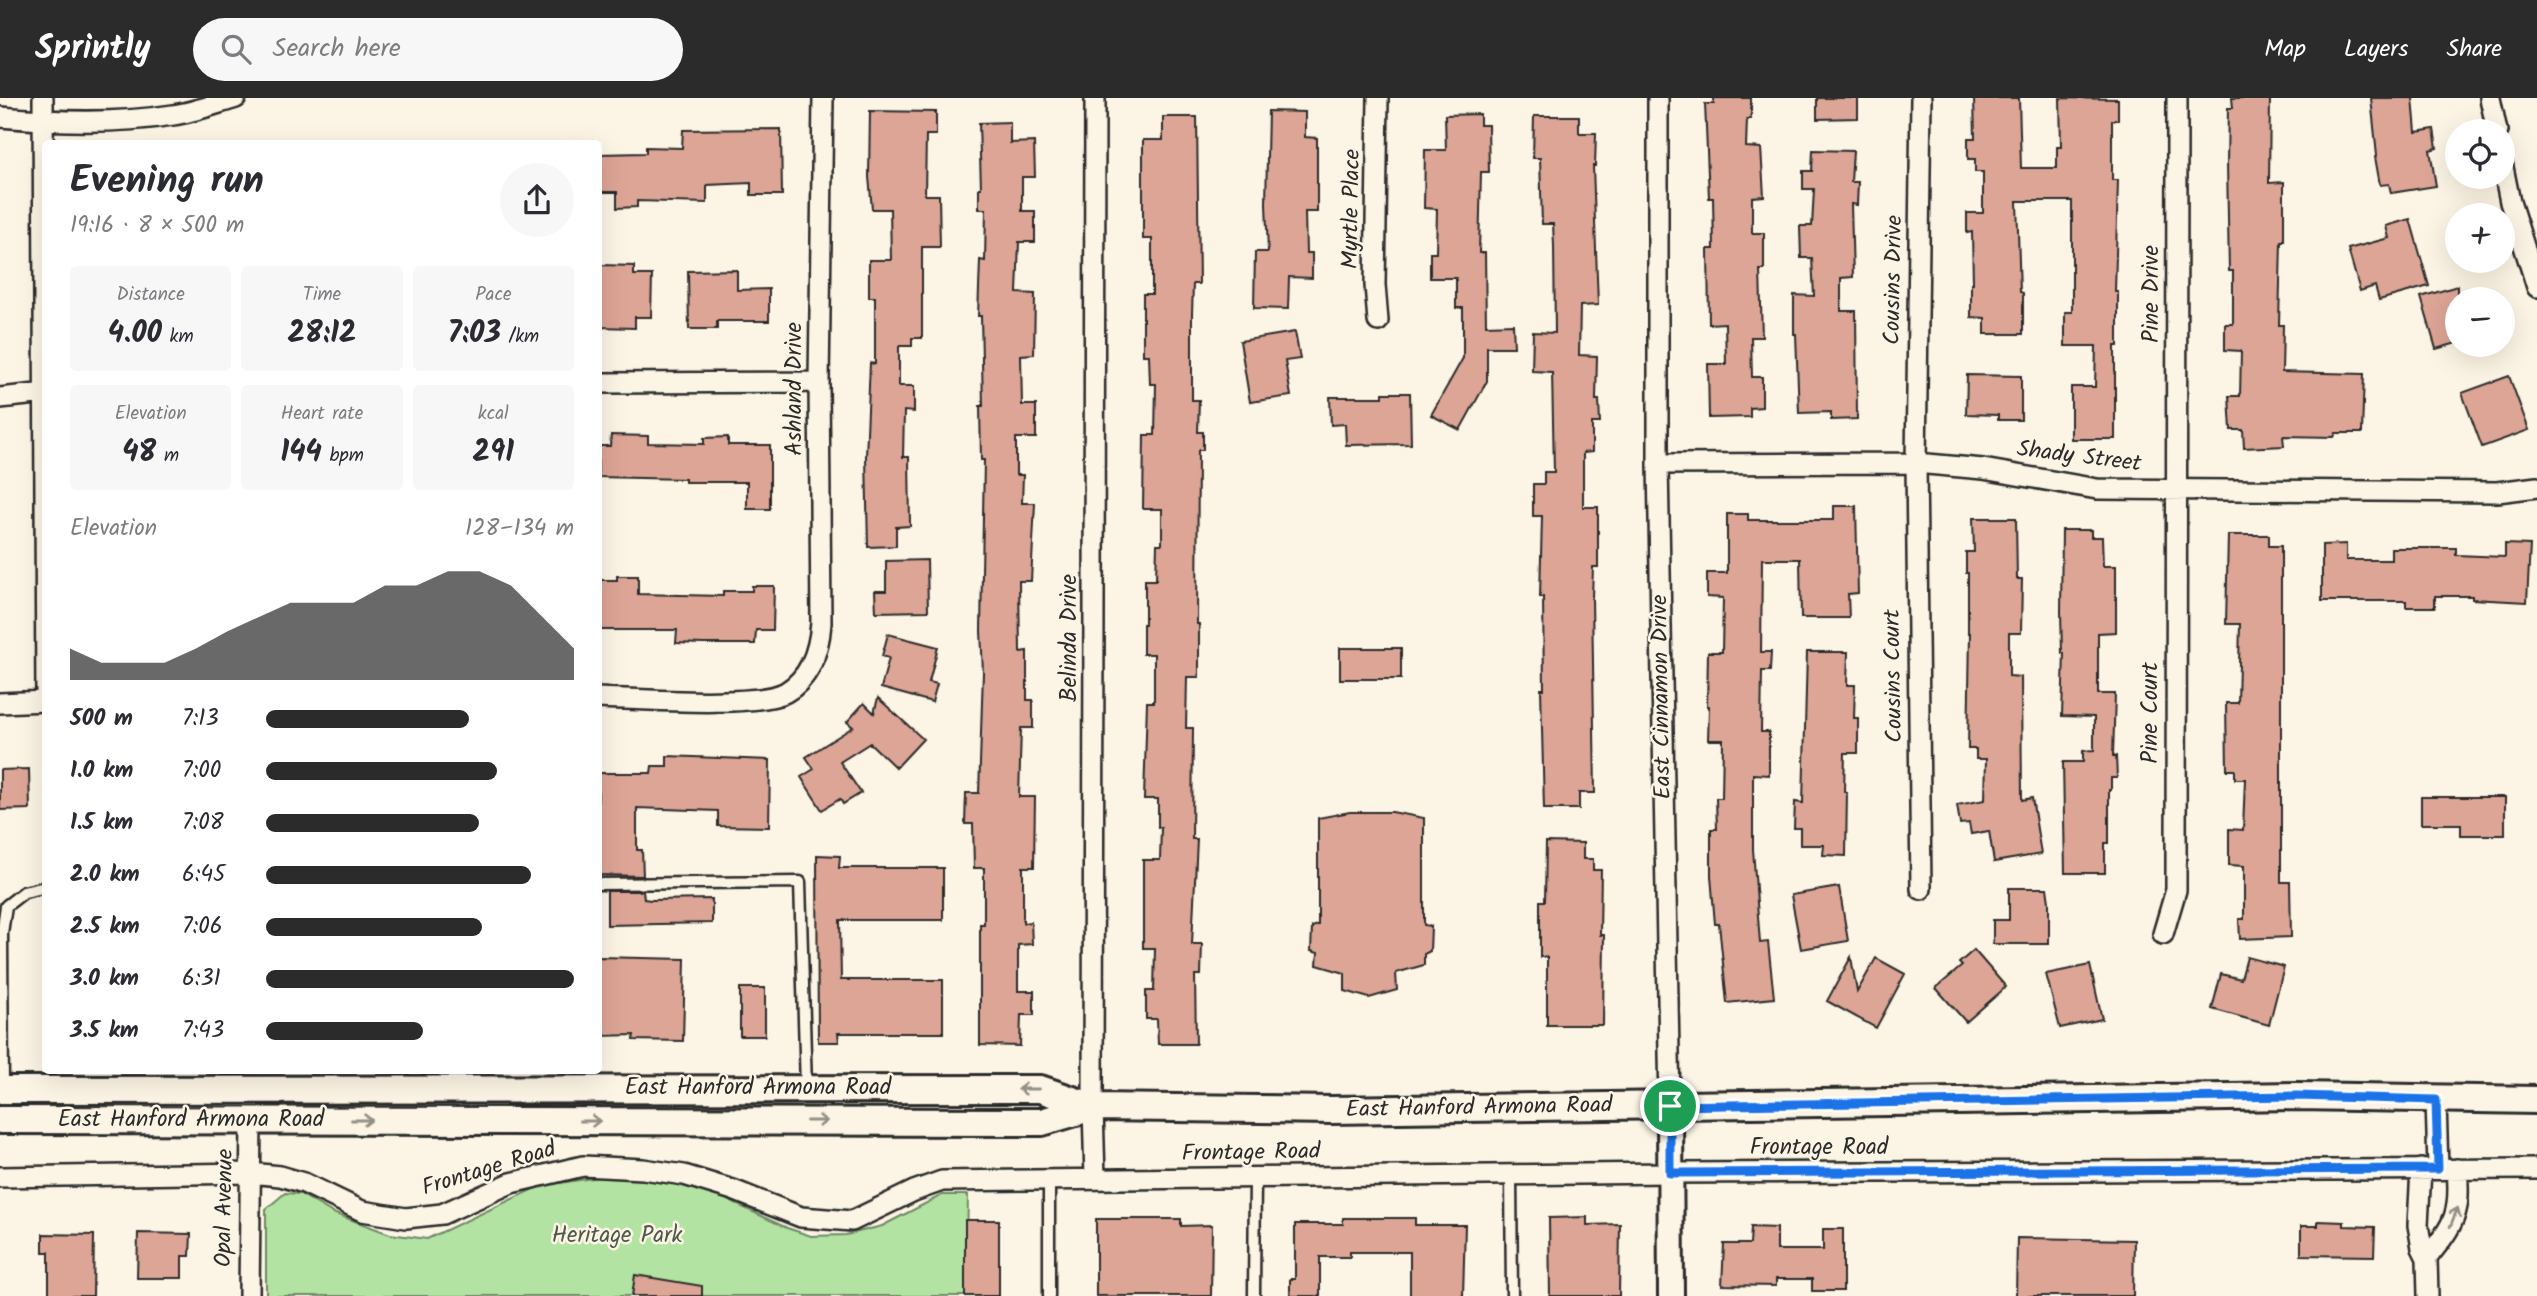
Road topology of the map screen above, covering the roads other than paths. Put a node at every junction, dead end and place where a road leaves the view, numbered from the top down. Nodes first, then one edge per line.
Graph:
1 (43, 98) edge
2 (236, 98) edge
3 (823, 98) edge
4 (1095, 98) edge
5 (1378, 98) edge
6 (1658, 98) edge
7 (1921, 98) edge
8 (2177, 98) edge
9 (2490, 98) edge
10 (0, 117) edge
11 (2494, 119) edge
12 (43, 120) junction
13 (43, 140) edge
14 (2507, 189) edge
15 (2537, 286) edge
16 (1378, 321) dead end
17 (818, 382) junction
18 (602, 383) edge
19 (42, 393) edge
20 (0, 398) edge
21 (1916, 463) junction
22 (1658, 464) junction
23 (2537, 487) edge
24 (2176, 491) junction
25 (602, 698) edge
26 (42, 701) edge
27 (0, 703) edge
28 (602, 884) edge
29 (42, 888) edge
30 (1921, 889) dead end
31 (2163, 934) dead end
32 (806, 1088) junction
33 (1, 1090) edge
34 (2436, 1100) junction
35 (2537, 1100) edge
36 (1670, 1106) junction
37 (1093, 1107) junction
38 (0, 1120) edge
39 (251, 1120) junction
40 (2439, 1169) junction
41 (2537, 1169) edge
42 (251, 1173) junction
43 (1670, 1173) junction
44 (1511, 1175) junction
45 (0, 1177) edge
46 (1255, 1177) junction
47 (1049, 1179) junction
48 (1095, 1179) junction
49 (2427, 1258) junction
50 (249, 1296) edge
51 (1049, 1296) edge
52 (1254, 1296) edge
53 (1512, 1296) edge
54 (1671, 1296) edge
55 (2428, 1296) edge

1 - 12 street
2 - 12 street
3 - 17 street, Ashland Drive
4 - 37 street, Belinda Drive
5 - 16 street, Myrtle Place
6 - 22 street, East Cinnamon Drive
7 - 21 street, Cousins Drive
8 - 24 street, Pine Drive
9 - 11 street
10 - 12 street
12 - 13 street
14 - 15 street
17 - 18 street
17 - 25 street, Ashland Drive
19 - 20 street
21 - 22 street, Shady Street
21 - 24 street, Shady Street
21 - 30 street, Cousins Court
22 - 36 street, East Cinnamon Drive
23 - 24 street, Shady Street
24 - 31 street, Pine Court
26 - 27 street
28 - 32 lane
29 - 33 lane
32 - 33 main road, East Hanford Armona Road
37 -> 32 main road, East Hanford Armona Road
34 - 35 main road, East Hanford Armona Road
34 - 36 main road, East Hanford Armona Road
34 - 40 street
36 - 37 main road, East Hanford Armona Road
36 - 43 street, East Cinnamon Drive
39 -> 37 main road, East Hanford Armona Road
37 - 48 street, Belinda Drive
38 - 39 main road, East Hanford Armona Road
39 - 42 street, Opal Avenue
40 - 41 street, Frontage Road
40 - 43 street, Frontage Road
40 - 49 street
49 -> 40 street
42 - 45 street, Frontage Road
42 - 47 street, Frontage Road
42 - 50 street, Opal Avenue
43 - 44 street, Frontage Road
43 - 54 street, East Cinnamon Drive
44 - 46 street, Frontage Road
44 - 53 lane
46 - 48 street, Frontage Road
46 - 52 lane
47 - 48 street, Frontage Road
47 - 51 lane
49 - 55 street

